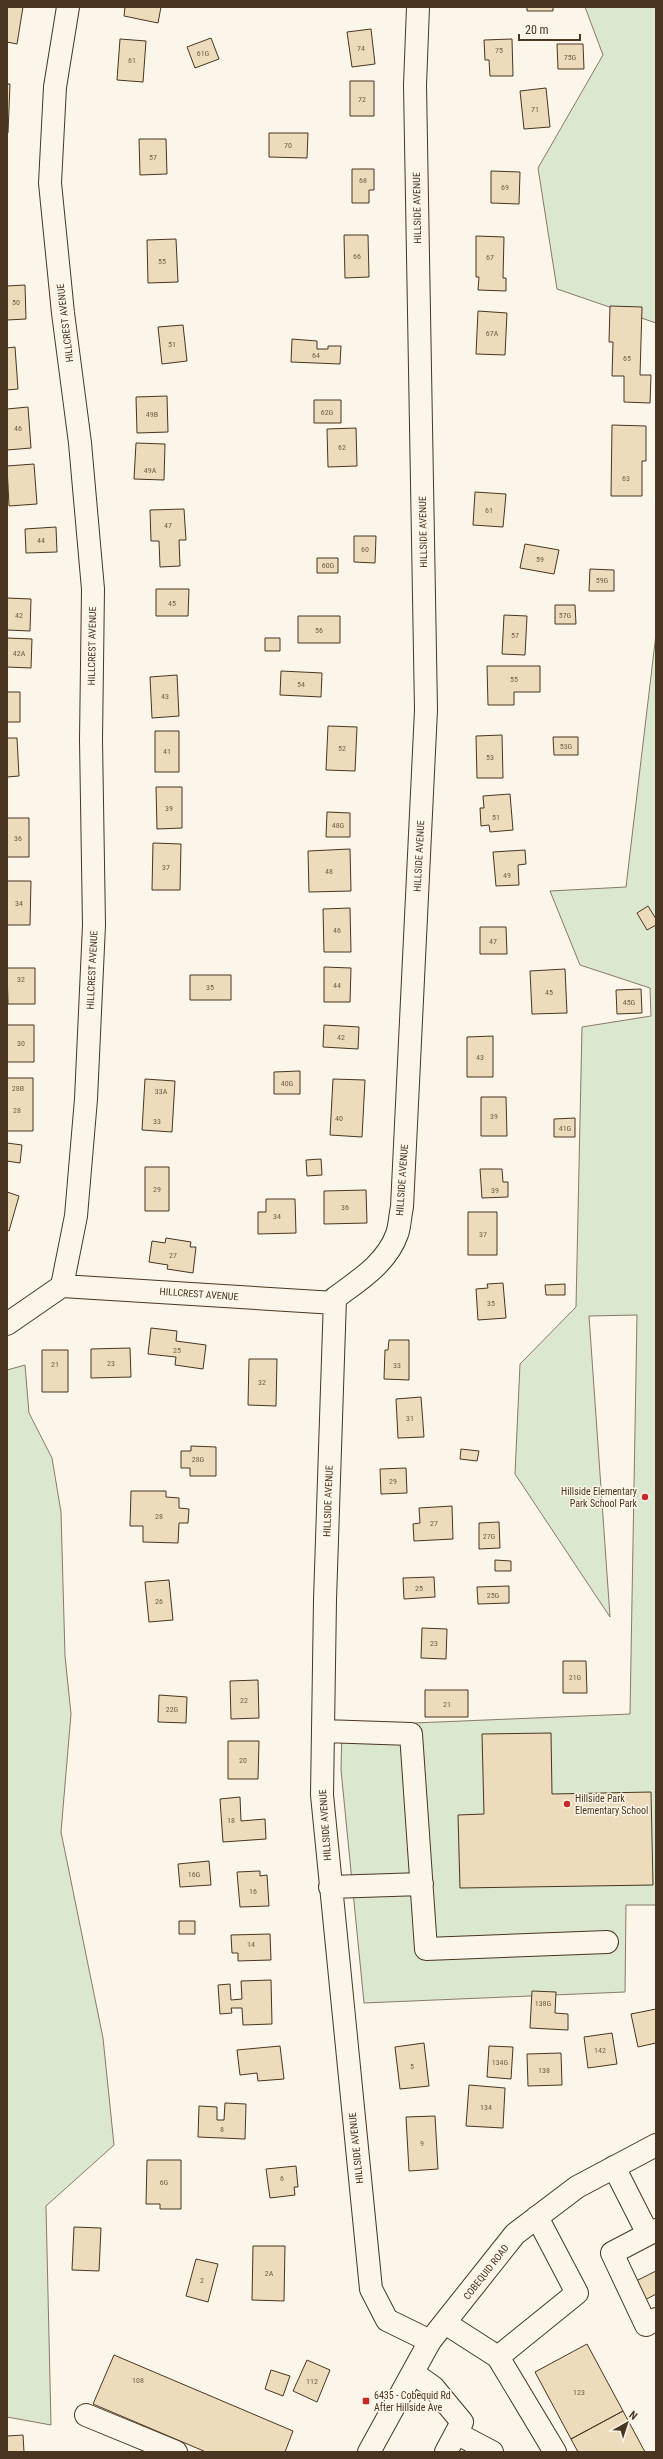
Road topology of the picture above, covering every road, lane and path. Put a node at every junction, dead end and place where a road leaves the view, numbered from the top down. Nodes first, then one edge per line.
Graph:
1 (68, 7) edge
2 (418, 7) edge
3 (62, 1286) junction
4 (335, 1302) junction
5 (7, 1324) edge
6 (323, 1731) junction
7 (422, 1884) junction
8 (330, 1887) junction
9 (608, 1942) dead end
10 (656, 2145) edge
11 (614, 2167) junction
12 (537, 2218) junction
13 (652, 2232) edge
14 (656, 2319) edge
15 (445, 2323) junction
16 (430, 2342) junction
17 (498, 2357) junction
18 (413, 2373) junction
19 (86, 2415) dead end
20 (456, 2433) junction
21 (176, 2452) edge
22 (369, 2452) edge
23 (446, 2452) edge
24 (492, 2452) edge
25 (555, 2452) edge

1 - 3 street, HILLCREST AVENUE
2 - 4 street, HILLSIDE AVENUE
3 - 4 street, HILLCREST AVENUE
3 - 5 street
4 - 6 street, HILLSIDE AVENUE
6 - 7 street
6 - 8 street, HILLSIDE AVENUE
7 - 8 street
7 - 9 street
8 - 16 street, HILLSIDE AVENUE
10 - 11 street, COBEQUID ROAD
11 - 12 street, COBEQUID ROAD
11 - 13 street
12 - 15 street, COBEQUID ROAD
12 - 17 street
13 - 14 street
15 - 16 street, COBEQUID ROAD
15 - 17 street
16 - 18 street, COBEQUID ROAD
17 - 25 street
18 - 20 street
18 - 22 street, COBEQUID ROAD
19 - 21 street
20 - 23 street
20 - 24 street

